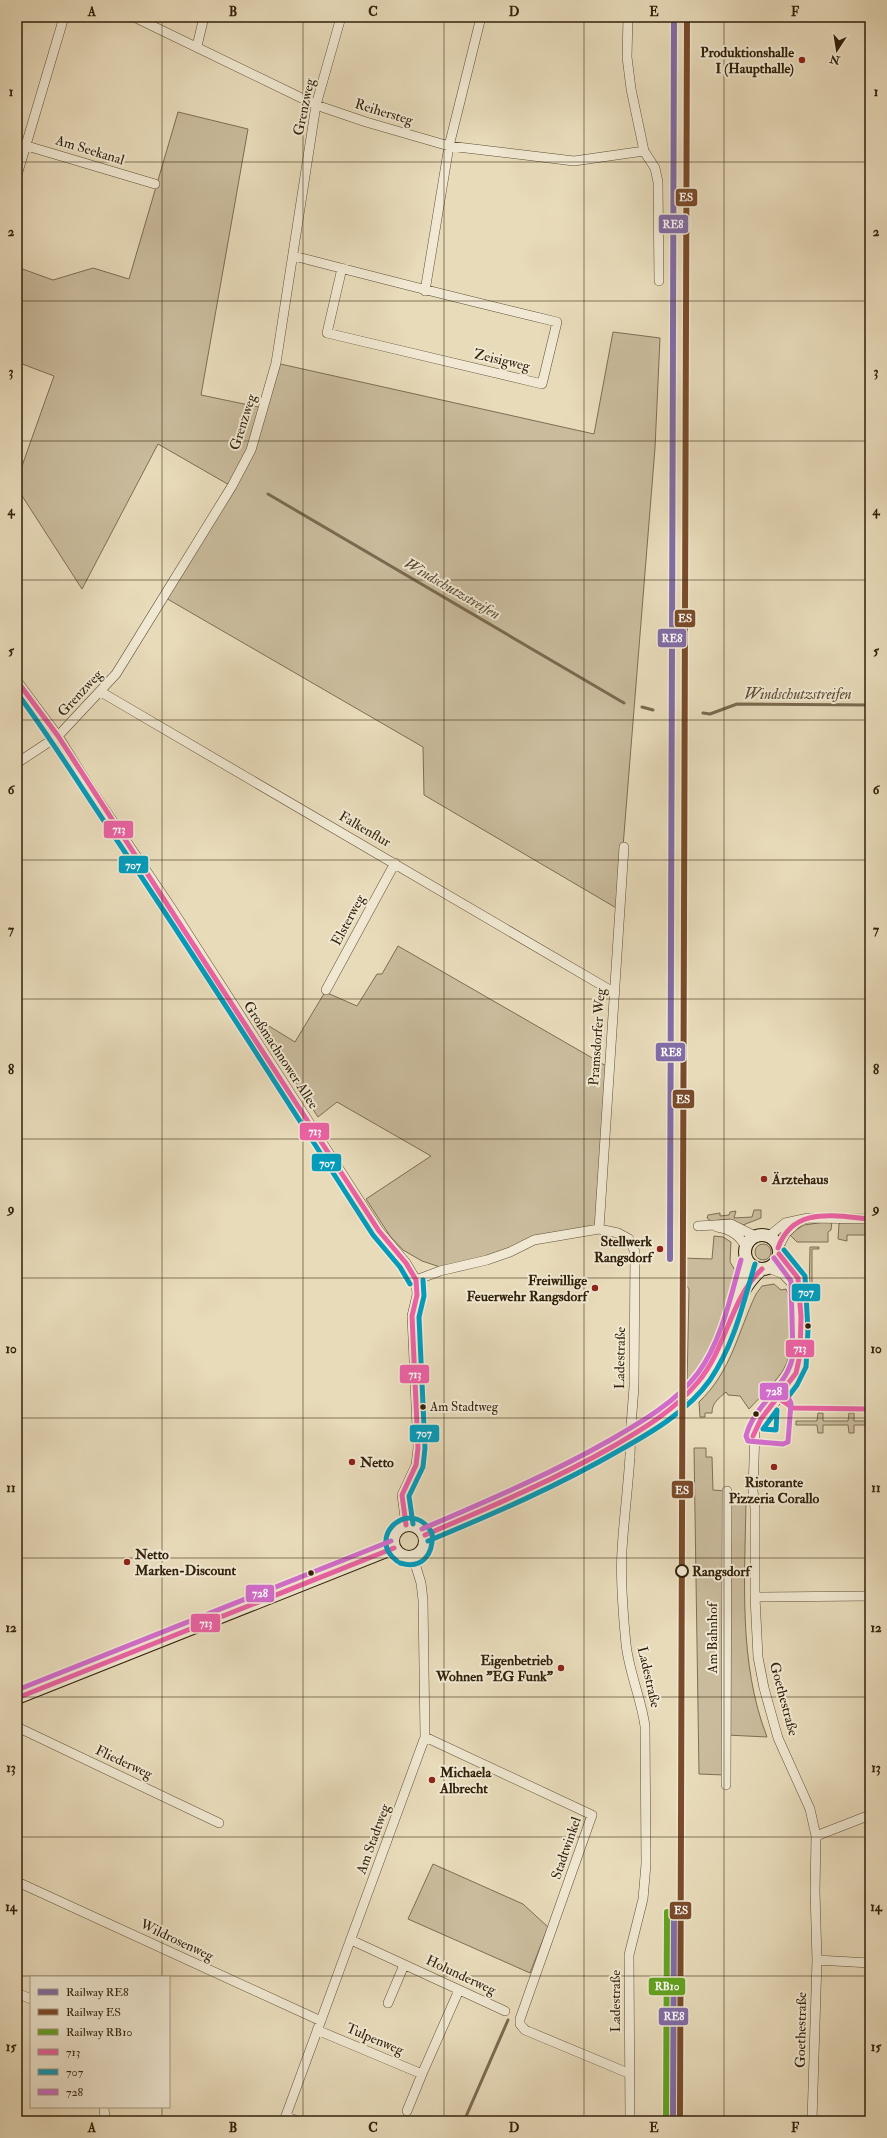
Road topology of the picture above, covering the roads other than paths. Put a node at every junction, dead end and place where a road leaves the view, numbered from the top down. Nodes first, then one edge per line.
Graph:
1 (64, 17) edge
2 (134, 17) edge
3 (204, 17) edge
4 (341, 17) edge
5 (481, 17) edge
6 (628, 17) edge
7 (197, 46) junction
8 (316, 105) junction
9 (22, 144) edge
10 (448, 146) junction
11 (644, 151) junction
12 (17, 175) edge
13 (155, 184) dead end
14 (294, 256) junction
15 (342, 268) junction
16 (659, 281) dead end
17 (425, 291) junction
18 (17, 681) edge
19 (101, 692) junction
20 (58, 736) junction
21 (17, 763) edge
22 (624, 848) dead end
23 (395, 863) junction
24 (326, 990) dead end
25 (614, 993) junction
26 (870, 1219) edge
27 (800, 1220) junction
28 (698, 1226) dead end
29 (708, 1226) junction
30 (599, 1229) junction
31 (762, 1237) junction
32 (746, 1248) junction
33 (779, 1251) junction
34 (748, 1262) junction
35 (766, 1268) junction
36 (416, 1280) junction
37 (800, 1292) junction
38 (740, 1297) junction
39 (689, 1393) tunnel mouth
40 (621, 1442) tunnel mouth
41 (727, 1491) dead end
42 (406, 1525) junction
43 (425, 1535) junction
44 (394, 1548) junction
45 (414, 1557) junction
46 (870, 1596) edge
47 (755, 1597) junction
48 (17, 1698) edge
49 (17, 1727) edge
50 (425, 1737) junction
51 (726, 1785) dead end
52 (870, 1816) edge
53 (219, 1823) dead end
54 (816, 1836) junction
55 (22, 1884) dead end
56 (351, 1940) junction
57 (817, 1960) junction
58 (870, 1963) edge
59 (404, 1965) junction
60 (459, 1990) junction
61 (17, 1993) edge
62 (30, 1999) edge
63 (388, 2003) dead end
64 (505, 2011) dead end
65 (321, 2021) junction
66 (317, 2030) junction
67 (628, 2073) junction
68 (422, 2074) junction
69 (104, 2108) edge
70 (407, 2111) dead end
71 (285, 2118) edge
72 (105, 2121) edge
73 (297, 2121) edge
74 (630, 2121) edge
75 (812, 2121) edge

1 - 9 street
2 - 7 street, Reihersteg
3 - 7 street
4 - 8 street, Grenzweg
5 - 10 street
6 - 11 street
7 - 8 street, Reihersteg
8 - 10 street, Reihersteg
8 - 14 street, Grenzweg
9 - 12 street
9 - 13 street, Am Seekanal
10 - 11 street, Reihersteg
10 - 17 street
11 - 16 street
14 - 15 street, Zeisigweg
14 - 19 street, Grenzweg
15 - 17 street, Zeisigweg
15 - 17 street, Zeisigweg
18 - 20 street, Großmachnower Allee
19 - 20 street, Grenzweg
19 - 23 street, Falkenflur
20 - 21 street, Grenzweg
20 - 36 street, Großmachnower Allee
22 - 25 street, Pramsdorfer Weg
23 - 24 street, Elsterweg
23 - 25 street, Falkenflur
25 - 30 street, Pramsdorfer Weg
26 - 27 street
27 - 31 street
27 - 33 street
28 - 29 street
29 - 31 street
29 - 32 street
30 - 36 street
30 - 67 street, Ladestraße, bridge
31 - 32 street
31 - 33 street
32 - 34 street
33 - 35 street
33 - 37 street, Goethestraße
34 - 35 street
34 - 38 street
35 - 37 street
35 - 38 street
36 - 42 street
37 - 47 street, Goethestraße
38 - 39 street
40 - 43 street
41 - 51 street, Am Bahnhof
42 - 43 street
42 - 44 street
43 - 45 street
44 - 45 street
44 - 48 street
45 - 50 street, Am Stadtweg
46 - 47 street
47 - 54 street, Goethestraße
49 - 53 street, Fliederweg
50 - 56 street, Am Stadtweg
50 - 67 street, Stadtwinkel
52 - 54 street
54 - 57 street, Goethestraße
55 - 65 street, Wildrosenweg
56 - 59 street, Holunderweg
56 - 65 street, Am Stadtweg
57 - 58 street
57 - 75 street, Goethestraße
59 - 60 street, Holunderweg
59 - 63 street, Holunderweg
60 - 64 street, Holunderweg
60 - 68 street
61 - 62 street
65 - 66 street, Am Stadtweg
66 - 68 street, Tulpenweg
66 - 71 street, Am Stadtweg
67 - 74 street, Ladestraße
68 - 70 street
69 - 72 street
71 - 73 street

